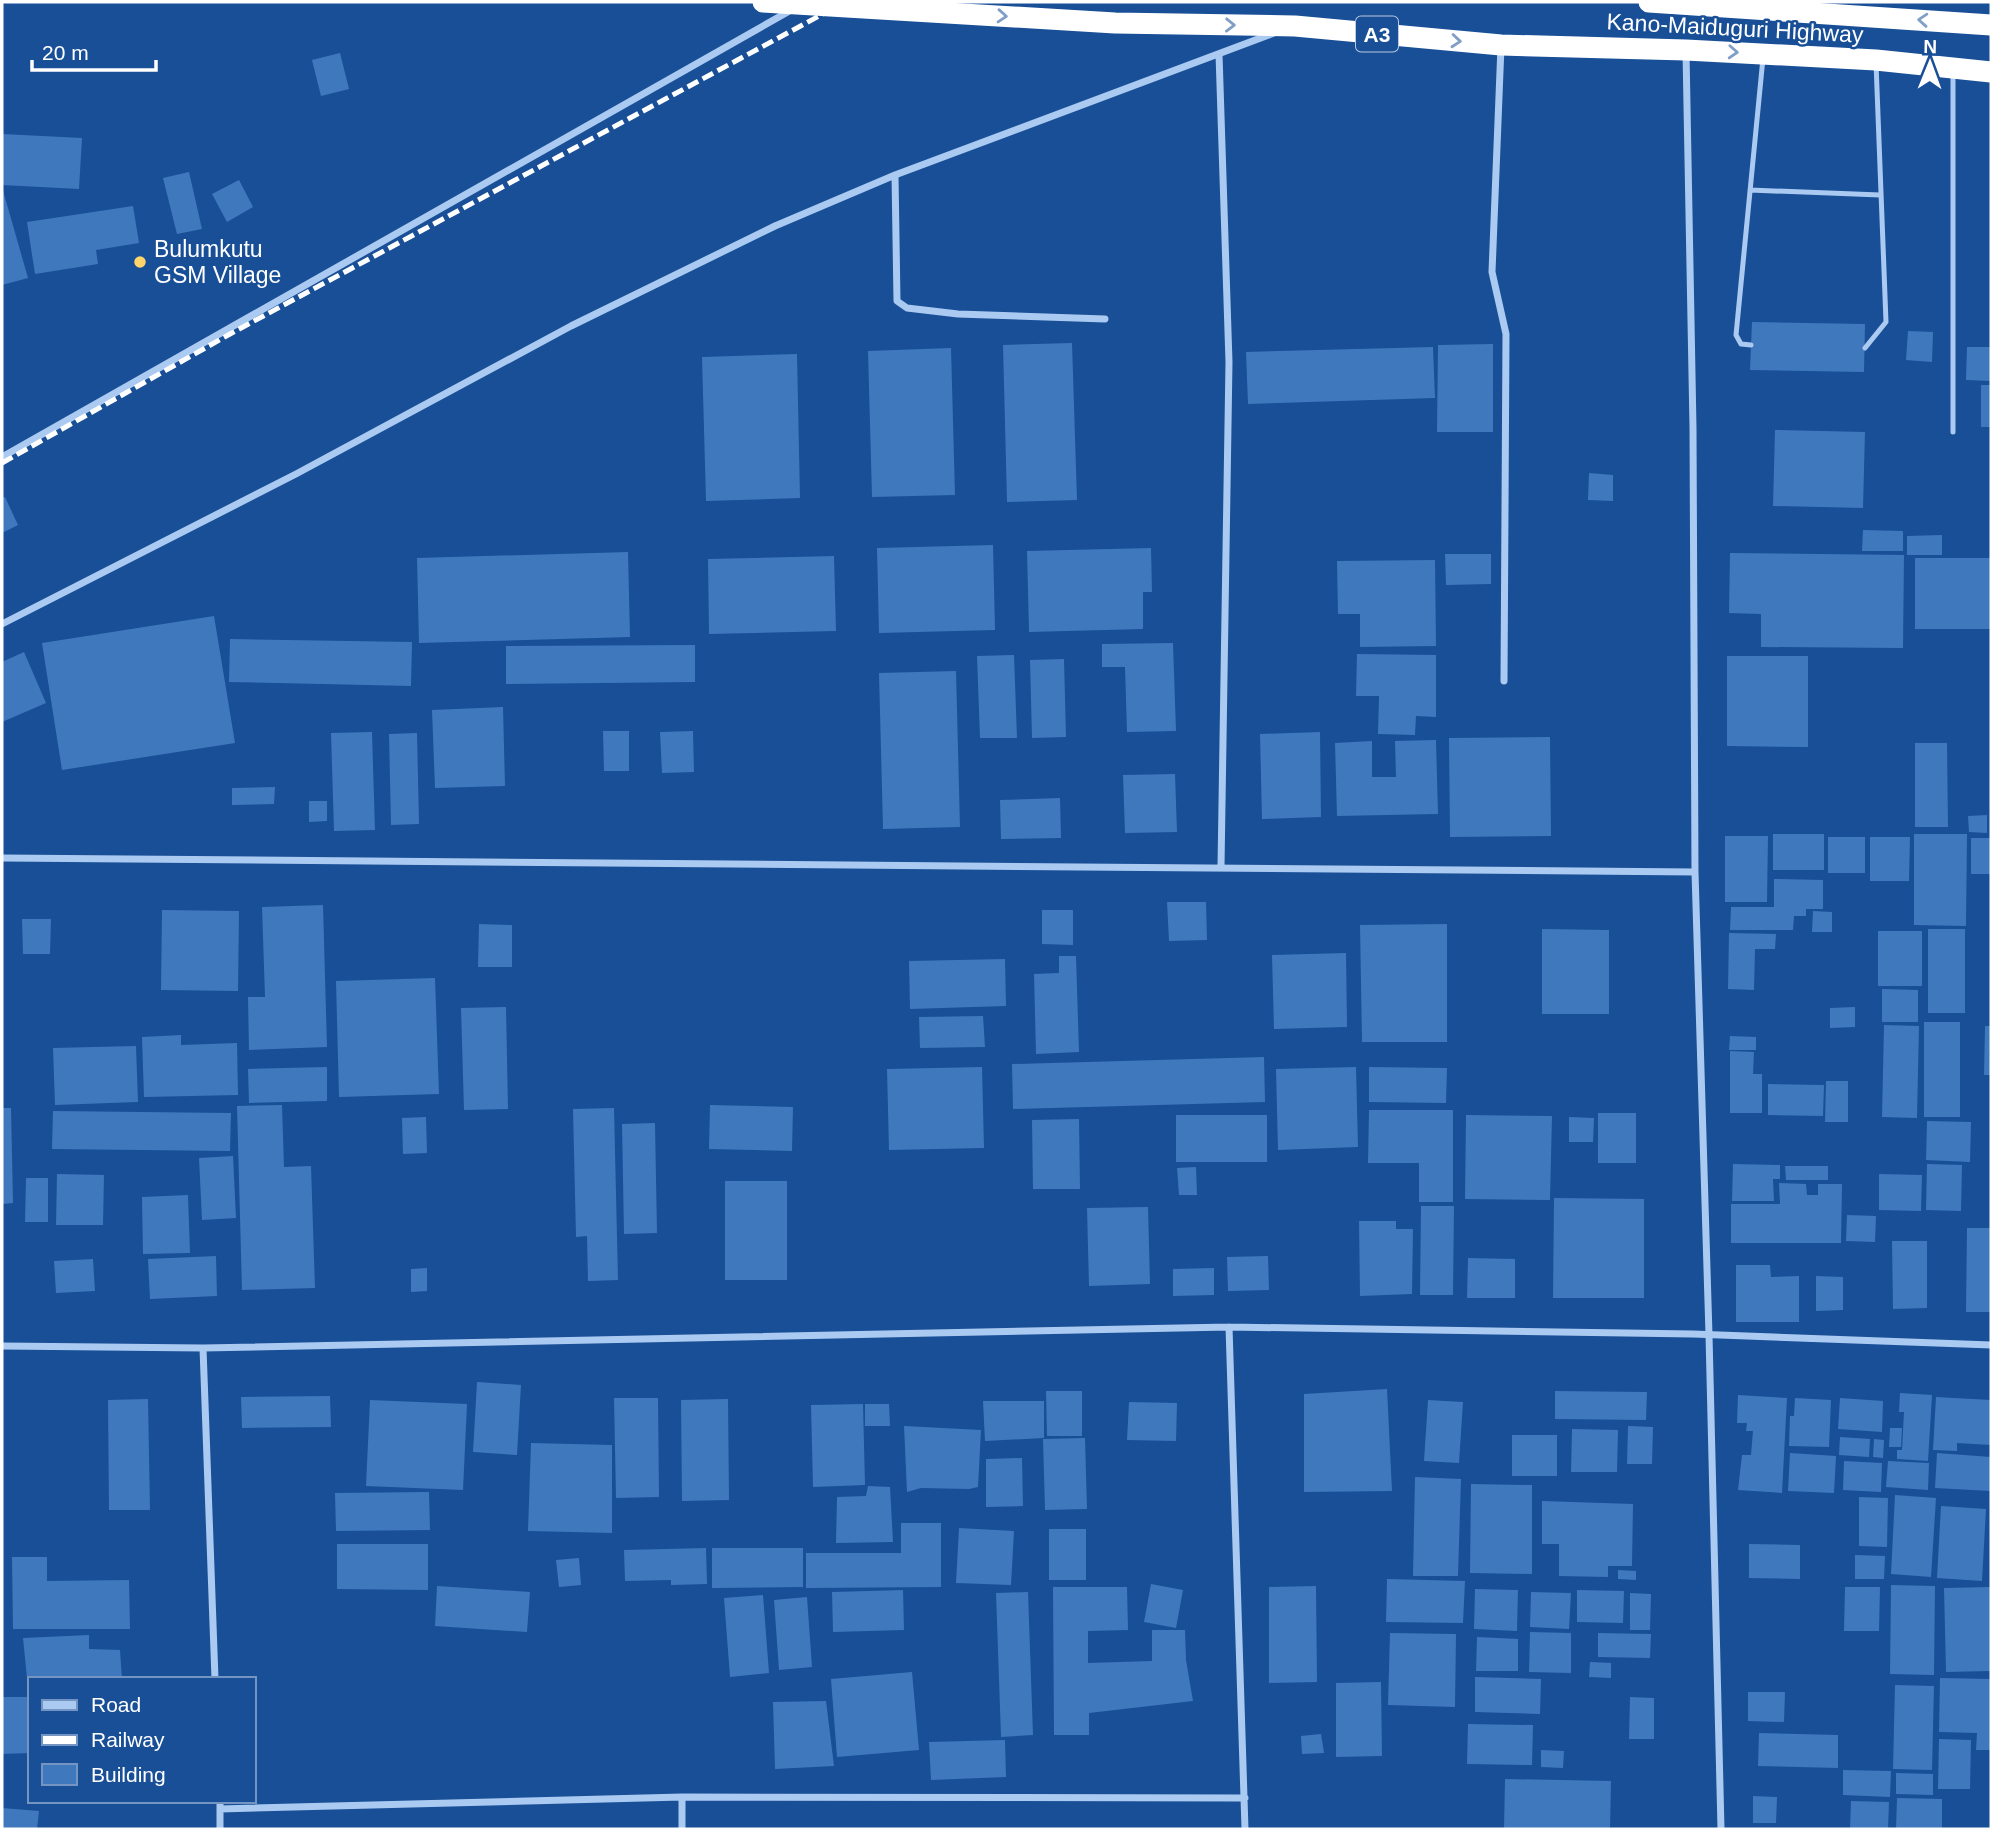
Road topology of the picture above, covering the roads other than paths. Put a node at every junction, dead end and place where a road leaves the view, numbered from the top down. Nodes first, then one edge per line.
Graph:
1 (763, 2) edge
2 (1649, 2) edge
3 (804, 3) edge
4 (1991, 24) edge
5 (1294, 26) junction
6 (1501, 45) junction
7 (1686, 50) junction
8 (1219, 54) junction
9 (1763, 54) junction
10 (1876, 60) junction
11 (1953, 68) junction
12 (1991, 72) edge
13 (895, 175) junction
14 (1750, 190) junction
15 (1880, 195) junction
16 (1105, 319) dead end
17 (1751, 345) dead end
18 (1864, 348) dead end
19 (1953, 432) dead end
20 (2, 457) edge
21 (2, 624) edge
22 (1504, 681) dead end
23 (2, 858) edge
24 (1222, 867) junction
25 (1695, 872) junction
26 (1229, 1327) junction
27 (1710, 1335) junction
28 (1991, 1345) edge
29 (2, 1346) edge
30 (203, 1348) junction
31 (215, 1677) edge
32 (682, 1797) junction
33 (1245, 1798) junction
34 (220, 1805) edge
35 (220, 1829) edge
36 (682, 1829) edge
37 (1245, 1829) edge
38 (1721, 1829) edge

1 - 3 highway, Kano-Maiduguri Highway / A3
4 -> 2 highway, Kano-Maiduguri Highway
3 -> 5 highway, Kano-Maiduguri Highway / A3
3 - 20 street
5 -> 6 highway, Kano-Maiduguri Highway / A3
5 - 8 street
6 - 7 highway, Kano-Maiduguri Highway / A3
6 - 22 street
7 -> 9 highway, Kano-Maiduguri Highway / A3
7 - 25 street
8 - 13 street
8 - 24 street
9 - 10 highway, Kano-Maiduguri Highway / A3
9 - 14 lane
10 - 11 highway, Kano-Maiduguri Highway / A3
10 - 15 lane
11 - 12 highway, Kano-Maiduguri Highway / A3
11 - 19 lane
13 - 16 street
13 - 21 street
14 - 15 lane
14 - 17 lane
15 - 18 lane
23 - 24 street
24 - 25 street
25 - 27 street
26 - 27 street
26 - 30 street
26 - 33 street
27 - 28 street
27 - 38 street
29 - 30 street
30 - 31 street
32 - 33 street
32 - 34 street
32 - 36 street
33 - 37 street
34 - 35 street

